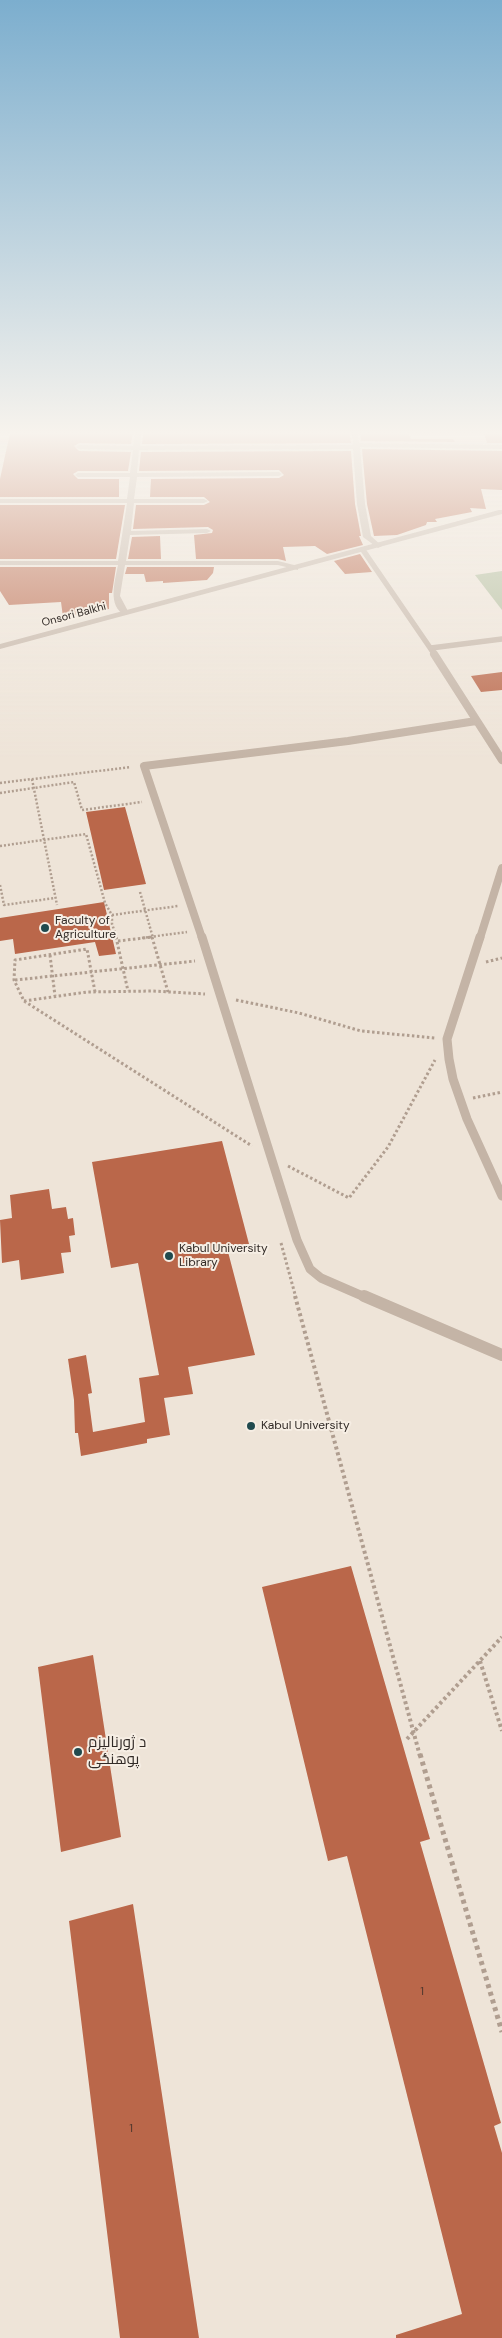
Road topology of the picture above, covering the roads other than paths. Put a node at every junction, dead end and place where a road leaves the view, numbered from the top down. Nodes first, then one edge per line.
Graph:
1 (125, 542) edge
2 (373, 542) edge
3 (392, 542) edge
4 (378, 546) junction
5 (363, 550) junction
6 (0, 563) edge
7 (121, 564) junction
8 (295, 568) junction
9 (125, 613) junction
10 (502, 639) edge
11 (0, 647) edge
12 (431, 648) junction
13 (476, 721) junction
14 (502, 760) edge
15 (502, 868) edge
16 (502, 1196) edge
17 (502, 1355) edge

1 - 7 street
2 - 4 street
3 - 4 street, Onsori Balkhi
4 - 5 street, Onsori Balkhi
5 - 8 street, Onsori Balkhi
5 - 12 lane
6 - 7 street
7 - 8 street
7 - 9 street
8 - 9 street, Onsori Balkhi
9 - 11 street, Onsori Balkhi
10 - 12 lane
12 - 13 lane
13 - 14 lane
13 - 17 lane
15 - 16 lane

